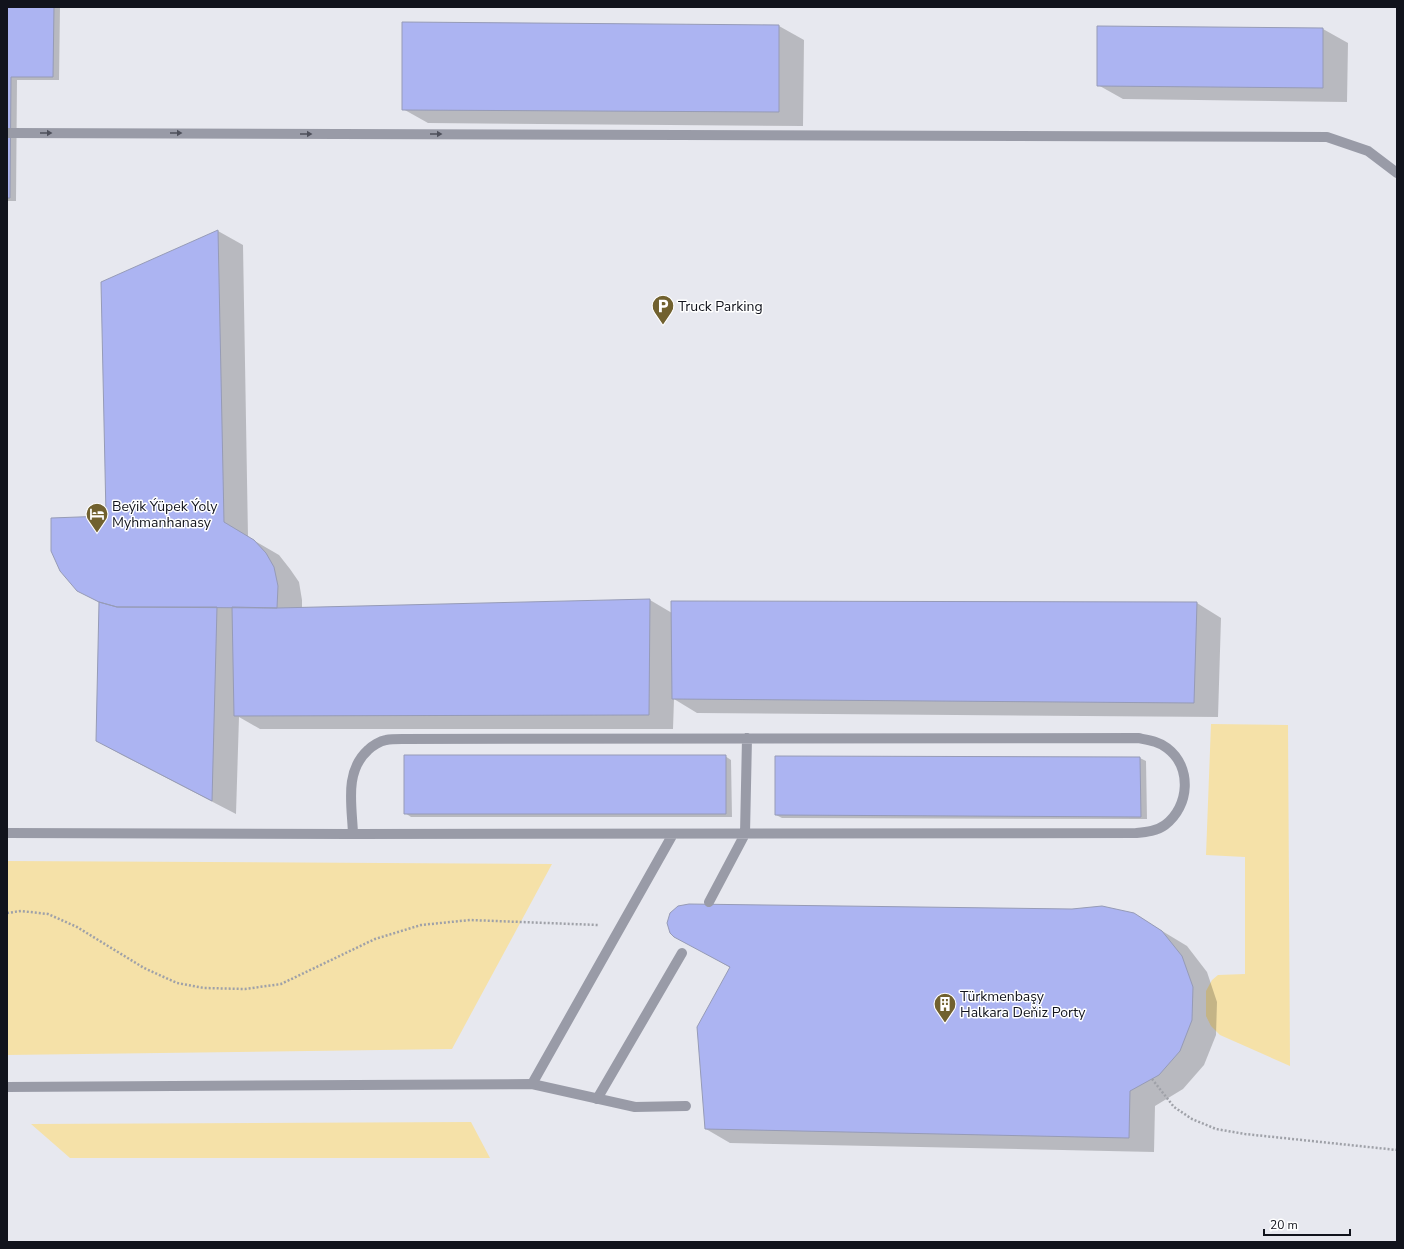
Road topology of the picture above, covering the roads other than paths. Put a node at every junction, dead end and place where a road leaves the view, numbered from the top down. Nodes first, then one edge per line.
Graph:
1 (7, 133) edge
2 (1397, 173) edge
3 (747, 738) junction
4 (7, 833) edge
5 (353, 834) junction
6 (673, 834) junction
7 (745, 834) junction
8 (709, 902) dead end
9 (682, 953) dead end
10 (532, 1084) junction
11 (7, 1087) edge
12 (597, 1099) junction
13 (686, 1106) dead end

1 -> 2 street
3 - 5 street
3 - 7 street
3 - 7 street
4 - 5 street
5 - 6 street
6 - 7 street
6 - 10 street
7 - 8 street
9 - 12 street
10 - 11 street
10 - 12 street
12 - 13 street

